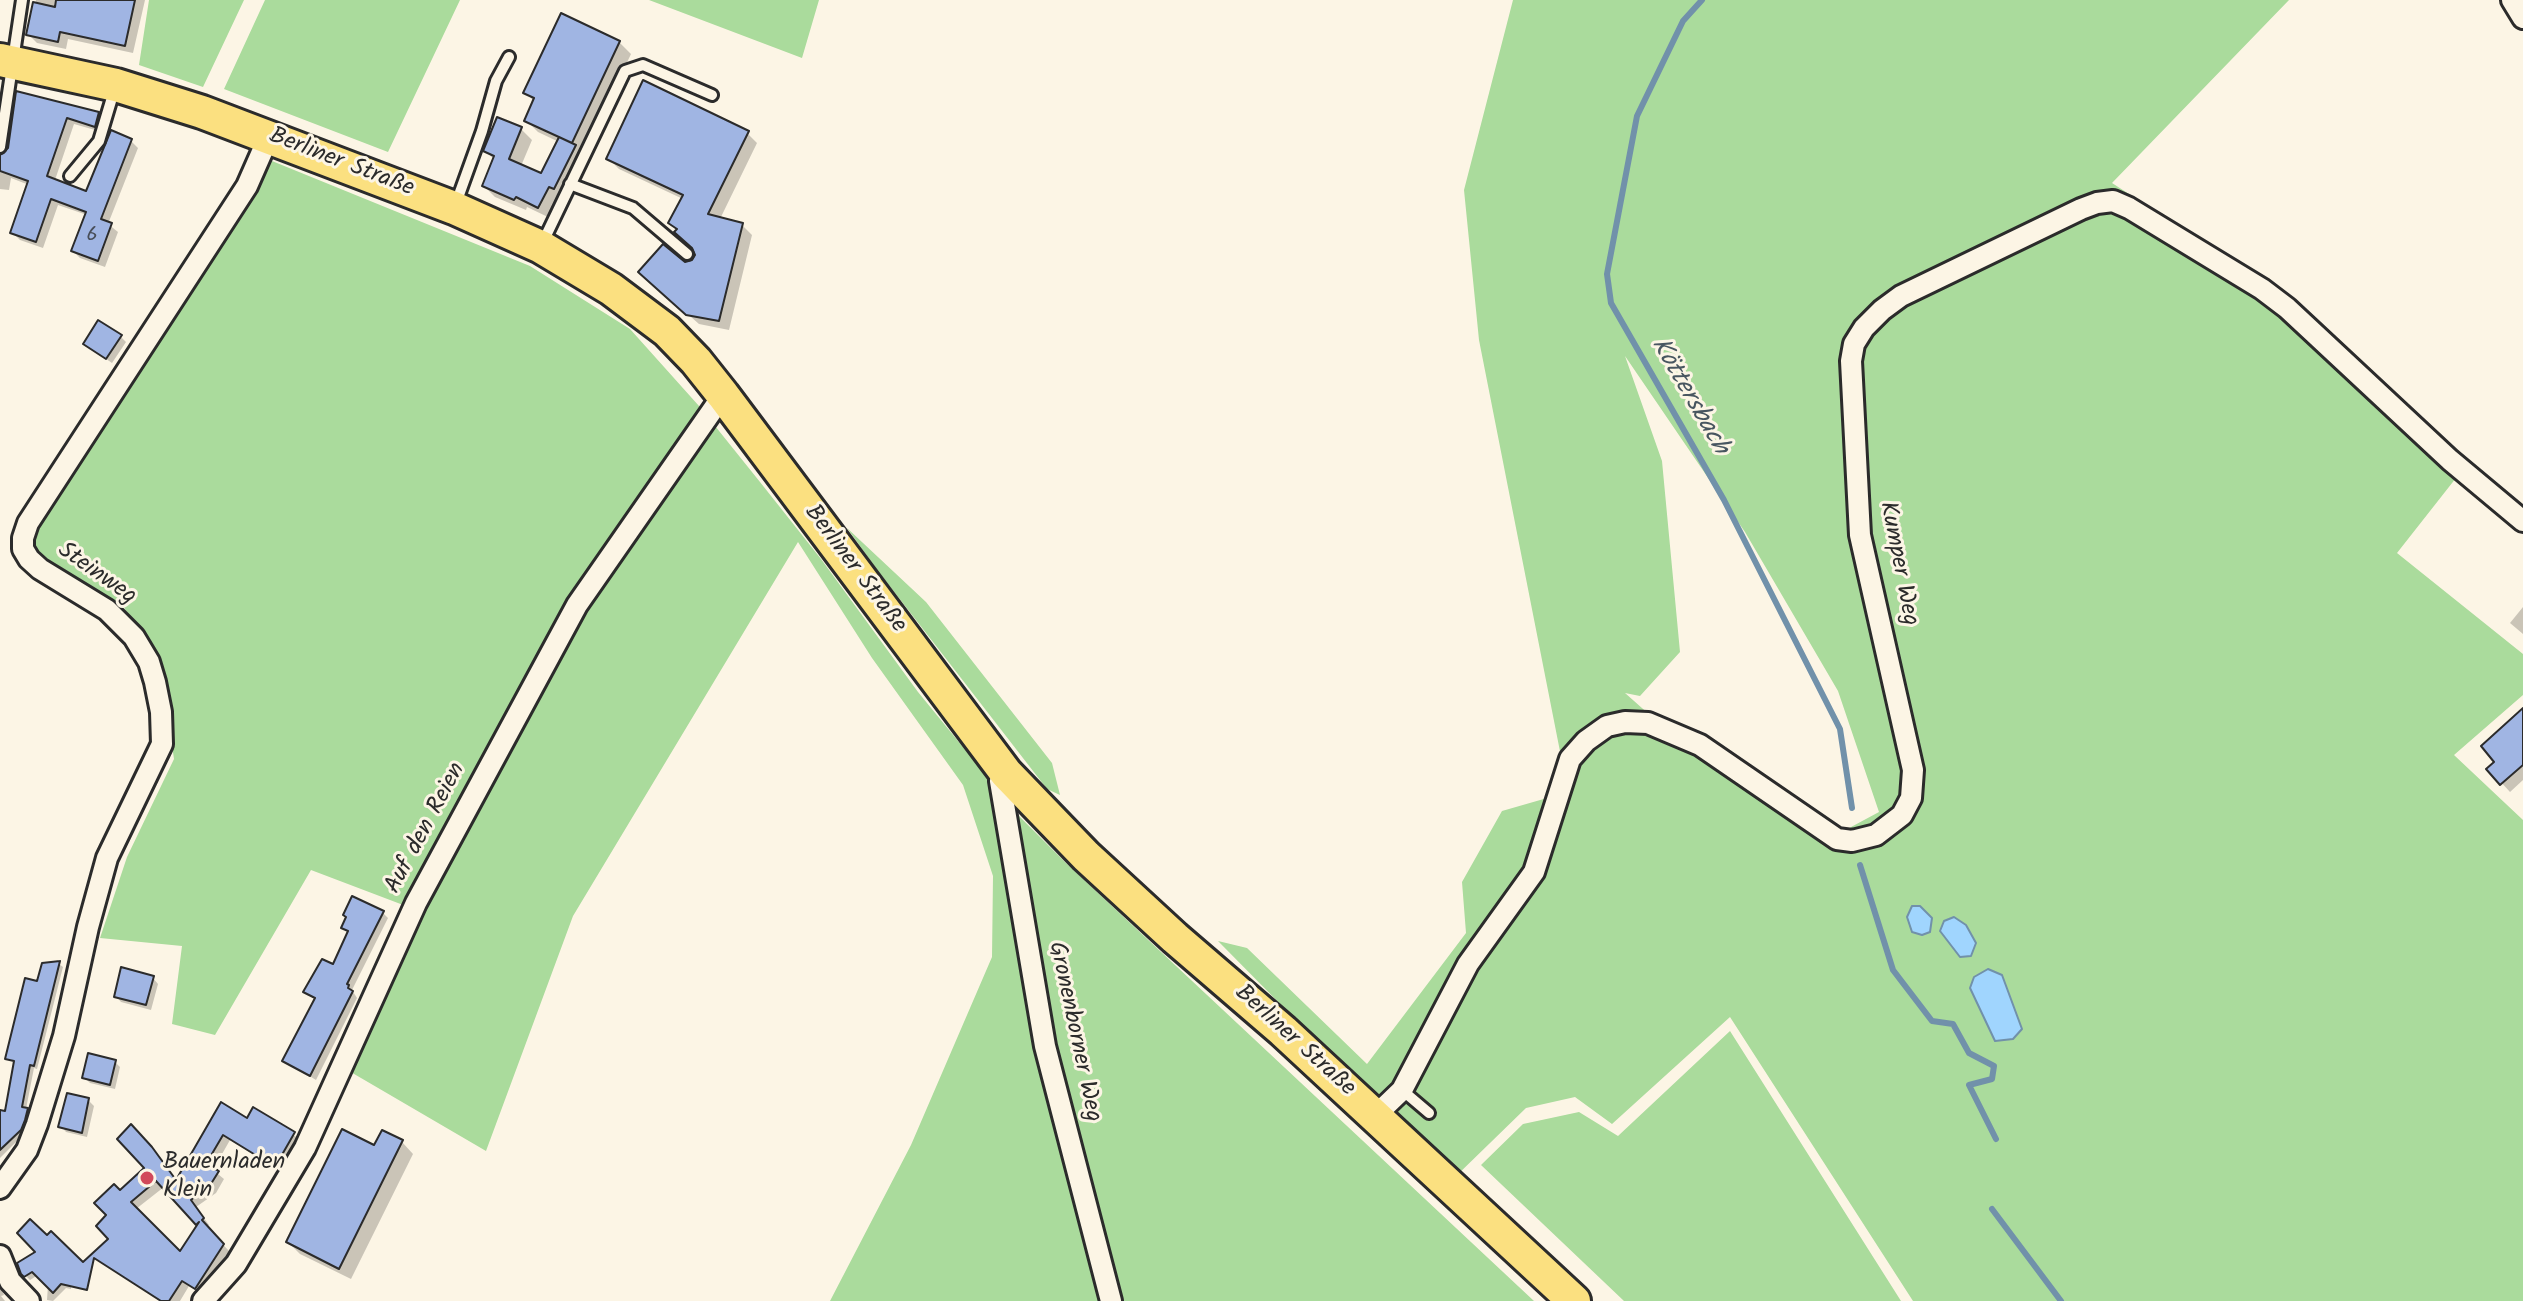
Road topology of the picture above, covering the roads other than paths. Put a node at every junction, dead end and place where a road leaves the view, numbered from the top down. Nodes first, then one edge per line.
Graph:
1 (22, 0) edge
2 (2512, 0) edge
3 (2523, 18) edge
4 (509, 57) dead end
5 (7, 61) edge
6 (116, 85) junction
7 (712, 95) dead end
8 (269, 136) junction
9 (0, 147) edge
10 (70, 176) dead end
11 (570, 184) junction
12 (454, 208) junction
13 (541, 247) junction
14 (687, 254) dead end
15 (723, 395) junction
16 (2523, 521) edge
17 (1006, 773) junction
18 (1402, 1090) junction
19 (1429, 1113) dead end
20 (1375, 1116) junction
21 (0, 1188) edge
22 (0, 1256) edge
23 (206, 1300) edge
24 (29, 1301) edge
25 (1111, 1301) edge
26 (1574, 1301) edge

1 - 5 lane
2 - 3 street
4 - 12 lane
5 - 6 main road, Berliner Straße
5 - 9 lane
6 - 8 main road, Berliner Straße
6 - 10 lane
7 - 11 lane
8 - 12 main road, Berliner Straße
8 - 21 street, Steinweg
11 - 13 lane
11 - 14 lane
12 - 13 main road, Berliner Straße
13 - 15 main road, Berliner Straße
15 - 17 main road, Berliner Straße
15 - 23 street, Auf den Reien
16 - 18 street, Kumper Weg
17 - 20 main road, Berliner Straße
17 - 25 street, Gronenborner Weg
18 - 19 lane
18 - 20 street, Kumper Weg
20 - 26 main road, Berliner Straße
22 - 24 street

